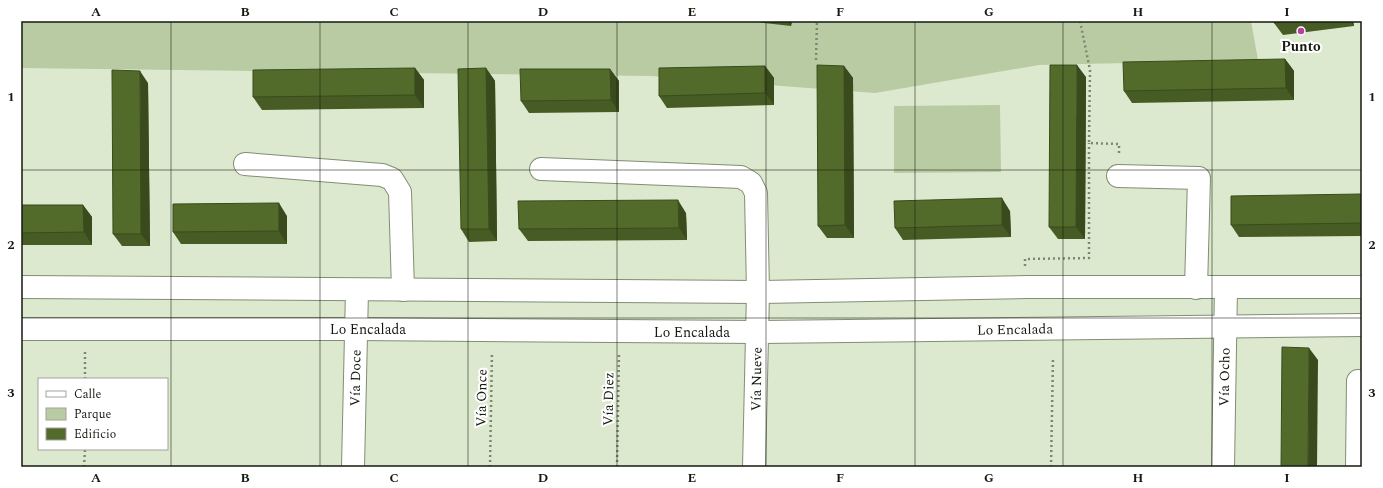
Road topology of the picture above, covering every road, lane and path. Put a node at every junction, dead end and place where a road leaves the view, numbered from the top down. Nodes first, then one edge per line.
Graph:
1 (817, 21) edge
2 (1080, 21) edge
3 (816, 60) dead end
4 (1088, 143) junction
5 (245, 164) dead end
6 (541, 169) dead end
7 (1118, 176) joint
8 (1027, 287) junction
9 (1362, 287) edge
10 (21, 288) edge
11 (1196, 288) junction
12 (1226, 288) junction
13 (357, 290) junction
14 (403, 290) junction
15 (758, 292) junction
16 (1362, 325) edge
17 (1225, 326) junction
18 (21, 329) edge
19 (86, 329) junction
20 (356, 329) junction
21 (492, 330) junction
22 (619, 332) junction
23 (757, 332) junction
24 (1054, 358) dead end
25 (85, 378) edge
26 (1358, 381) dead end
27 (85, 450) edge
28 (84, 467) edge
29 (353, 467) edge
30 (490, 467) edge
31 (618, 467) edge
32 (754, 467) edge
33 (1052, 467) edge
34 (1223, 467) edge
35 (1356, 467) edge

1 - 3 path
2 - 4 path
4 - 7 path
4 - 8 path
5 - 14 street
6 - 15 street, Vía Nueve
7 - 11 street
8 - 11 street
8 - 15 street
9 - 12 street
10 - 13 street
11 - 12 street
12 - 17 street, Vía Ocho
13 - 14 street
13 - 20 street, Vía Doce
14 - 15 street
15 - 23 street, Vía Nueve
16 - 17 street, Lo Encalada
17 - 23 street, Lo Encalada
17 - 34 street, Vía Ocho
18 - 19 street, Lo Encalada
19 - 20 street, Lo Encalada
19 - 25 path
20 - 21 street, Lo Encalada
20 - 29 street, Vía Doce
21 - 22 street, Lo Encalada
21 - 30 path, Vía Once
22 - 23 street, Lo Encalada
22 - 31 path, Vía Diez
23 - 32 street, Vía Nueve
24 - 33 path
26 - 35 street
27 - 28 path

